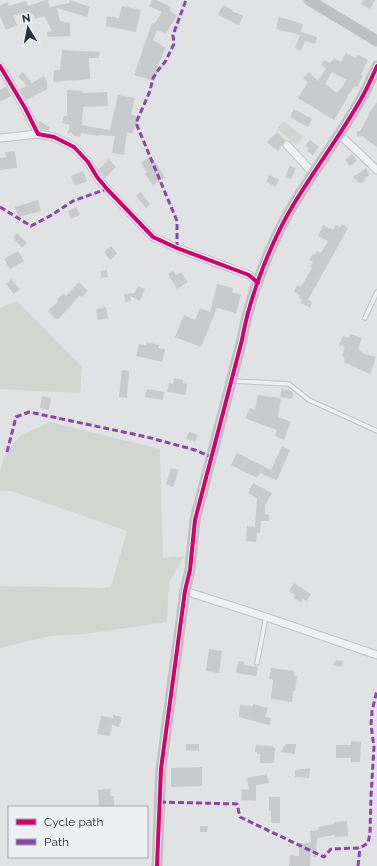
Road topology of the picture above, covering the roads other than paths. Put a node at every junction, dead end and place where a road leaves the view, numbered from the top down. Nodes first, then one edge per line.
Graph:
1 (309, 0) edge
2 (377, 41) edge
3 (0, 66) edge
4 (377, 66) edge
5 (38, 134) junction
6 (339, 134) junction
7 (0, 138) edge
8 (287, 145) dead end
9 (377, 170) edge
10 (314, 174) junction
11 (258, 283) junction
12 (377, 292) edge
13 (365, 318) dead end
14 (231, 381) junction
15 (377, 431) edge
16 (185, 591) junction
17 (266, 617) junction
18 (377, 655) edge
19 (257, 663) dead end
20 (157, 866) edge

1 - 2 street
3 - 5 street
4 - 6 street
5 - 7 street
5 - 11 street
6 - 9 street
6 - 10 street
8 - 10 street
10 - 11 street
11 - 14 street
12 - 13 lane
14 - 15 lane
14 - 16 street
16 - 17 street
16 - 20 street
17 - 18 street
17 - 19 lane

